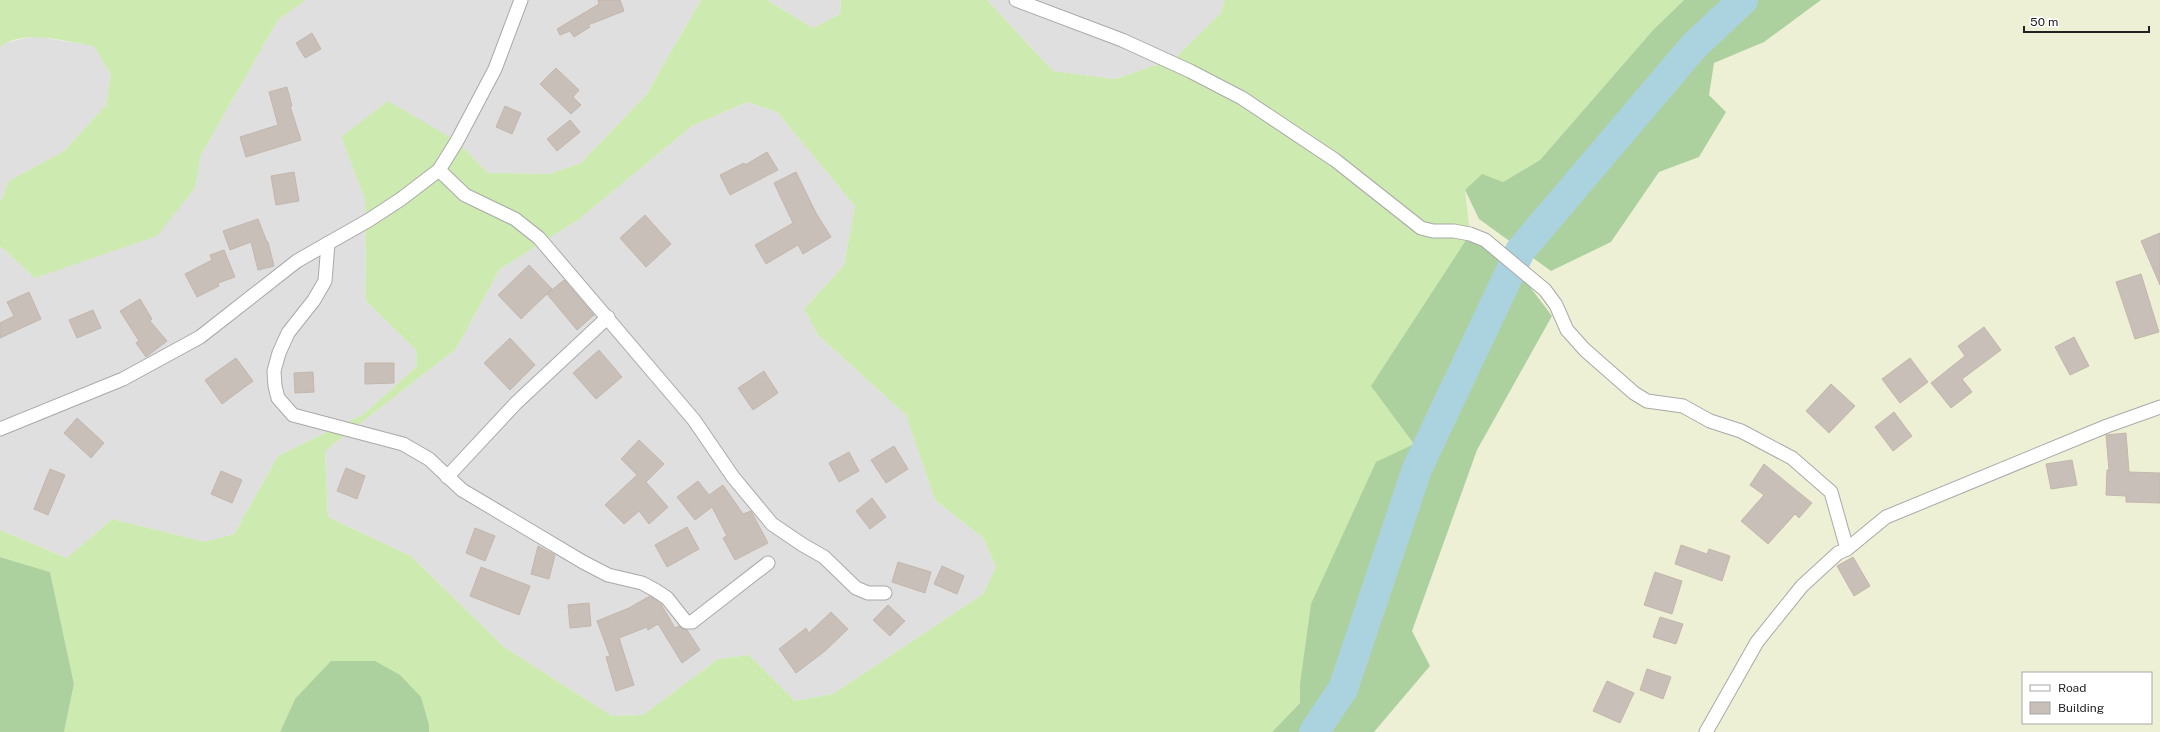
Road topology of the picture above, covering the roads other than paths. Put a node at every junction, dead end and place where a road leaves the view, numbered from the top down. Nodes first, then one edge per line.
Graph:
1 (521, 0) edge
2 (1016, 0) edge
3 (439, 170) junction
4 (328, 243) junction
5 (608, 317) junction
6 (2160, 407) edge
7 (0, 429) edge
8 (447, 477) junction
9 (1847, 549) junction
10 (768, 563) dead end
11 (885, 594) dead end
12 (1706, 732) edge

1 - 3 street
2 - 9 street
3 - 4 street
3 - 5 street
4 - 7 street
4 - 8 street
5 - 8 street
5 - 11 street
6 - 9 street
8 - 10 street
9 - 12 street

